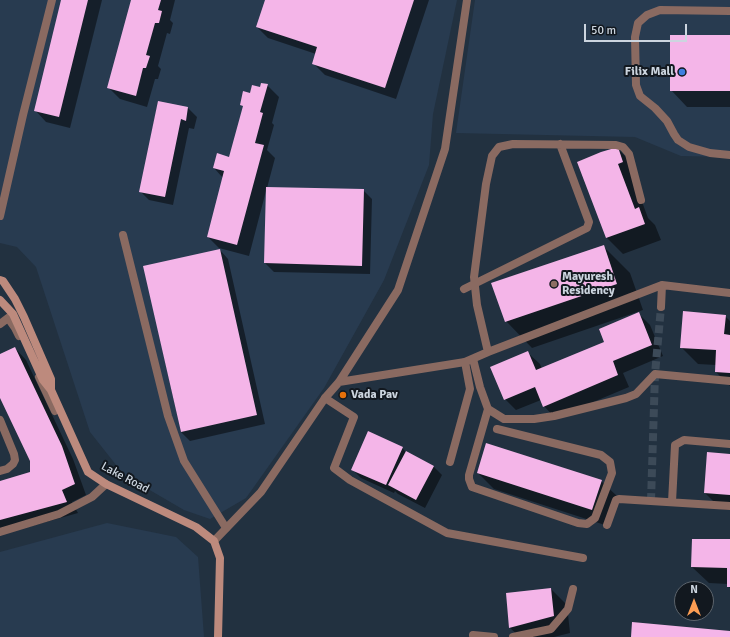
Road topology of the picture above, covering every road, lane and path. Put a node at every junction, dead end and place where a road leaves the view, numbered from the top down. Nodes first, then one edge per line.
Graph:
1 (52, 0) edge
2 (467, 0) edge
3 (730, 11) edge
4 (560, 144) junction
5 (730, 155) edge
6 (640, 200) dead end
7 (0, 216) edge
8 (123, 235) dead end
9 (0, 280) edge
10 (475, 283) junction
11 (662, 285) junction
12 (464, 289) dead end
13 (730, 293) edge
14 (0, 300) edge
15 (661, 307) tunnel mouth
16 (19, 308) junction
17 (12, 316) junction
18 (24, 317) junction
19 (0, 324) edge
20 (488, 352) junction
21 (469, 360) junction
22 (730, 381) edge
23 (339, 382) junction
24 (51, 390) junction
25 (325, 398) junction
26 (488, 409) junction
27 (55, 411) dead end
28 (0, 420) edge
29 (497, 429) dead end
30 (730, 444) edge
31 (450, 462) dead end
32 (0, 471) edge
33 (106, 484) junction
34 (672, 502) junction
35 (730, 506) edge
36 (607, 525) dead end
37 (226, 528) junction
38 (0, 532) edge
39 (214, 541) junction
40 (584, 558) dead end
41 (573, 589) dead end
42 (473, 635) dead end
43 (218, 637) edge
44 (494, 637) edge
45 (513, 637) edge

1 - 7 street
2 - 23 street
3 - 5 street
4 - 6 street
4 - 10 street
4 - 10 street
8 - 37 street
9 - 16 street
10 - 12 street
10 - 20 street
11 - 13 street
11 - 15 street
11 - 20 street
14 - 17 street, Lake Road
16 - 17 street
16 - 18 street
17 - 18 street
17 - 19 street
17 - 24 street, Lake Road
17 - 27 street
18 - 24 street
20 - 21 street
21 - 23 street
21 - 26 street
21 - 31 street
22 - 26 street
23 - 25 street
24 - 33 street, Lake Road
25 - 37 street
25 - 40 street
26 - 29 street
28 - 32 street
30 - 34 street
33 - 38 street
33 - 39 street, Lake Road
34 - 35 street
34 - 36 street
37 - 39 street
39 - 43 street
41 - 45 street
42 - 44 street

